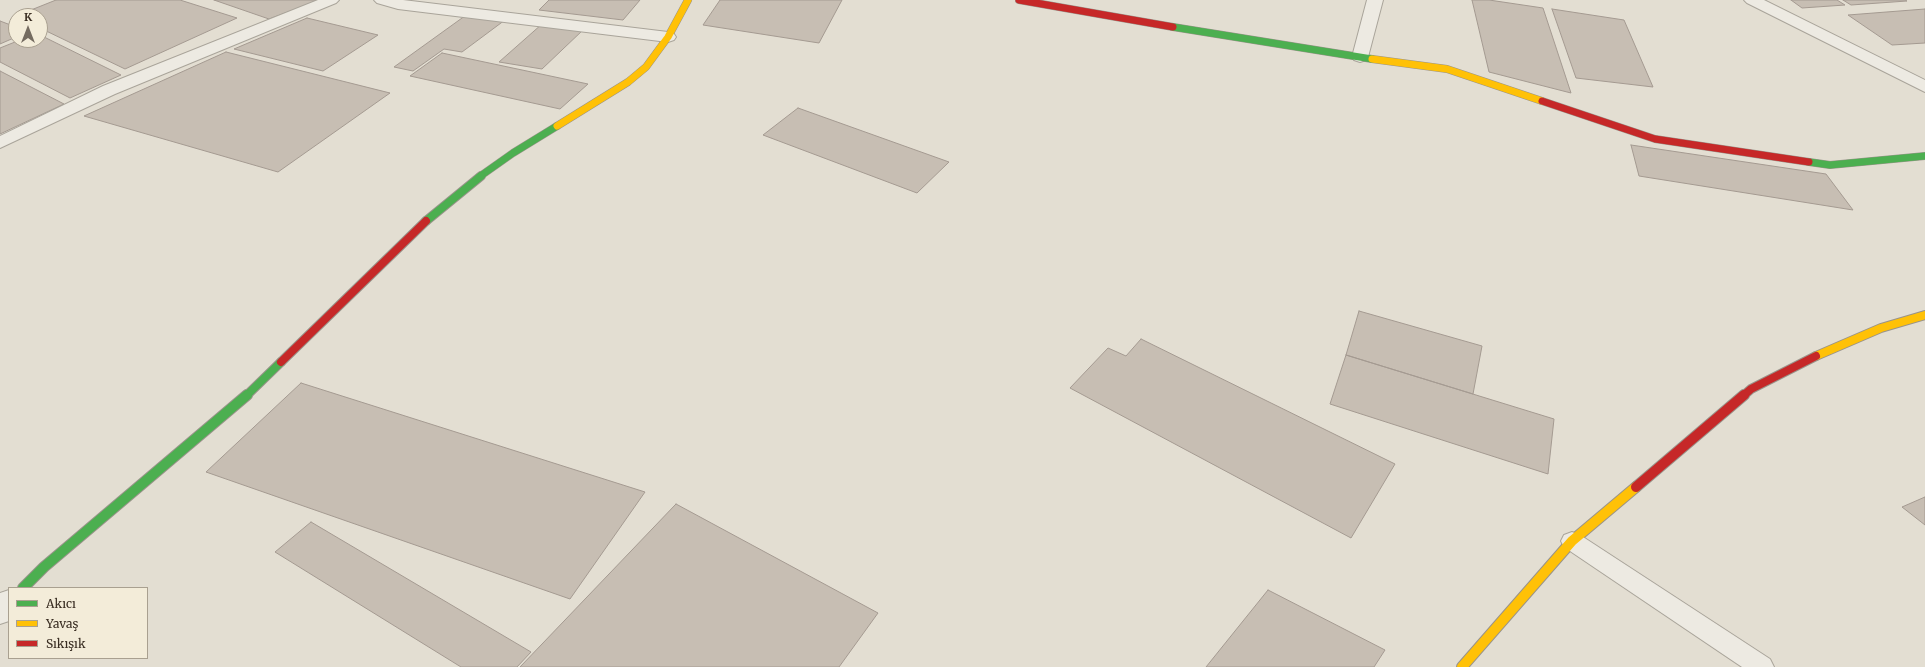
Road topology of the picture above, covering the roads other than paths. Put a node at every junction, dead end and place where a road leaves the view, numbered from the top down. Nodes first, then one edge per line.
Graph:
1 (331, 0) edge
2 (382, 0) edge
3 (688, 0) edge
4 (1019, 0) edge
5 (1375, 0) edge
6 (1752, 0) edge
7 (668, 37) junction
8 (1360, 57) junction
9 (1925, 87) edge
10 (0, 143) edge
11 (1925, 156) edge
12 (1925, 315) edge
13 (1572, 541) junction
14 (24, 587) edge
15 (8, 603) edge
16 (0, 612) edge
17 (1462, 667) edge
18 (1762, 667) edge

1 - 10 street
2 - 7 street
3 - 7 street
4 - 8 street
5 - 8 street
6 - 9 street
7 - 14 street
8 - 11 street
12 - 13 street
13 - 17 street
13 - 18 lane
15 - 16 street

